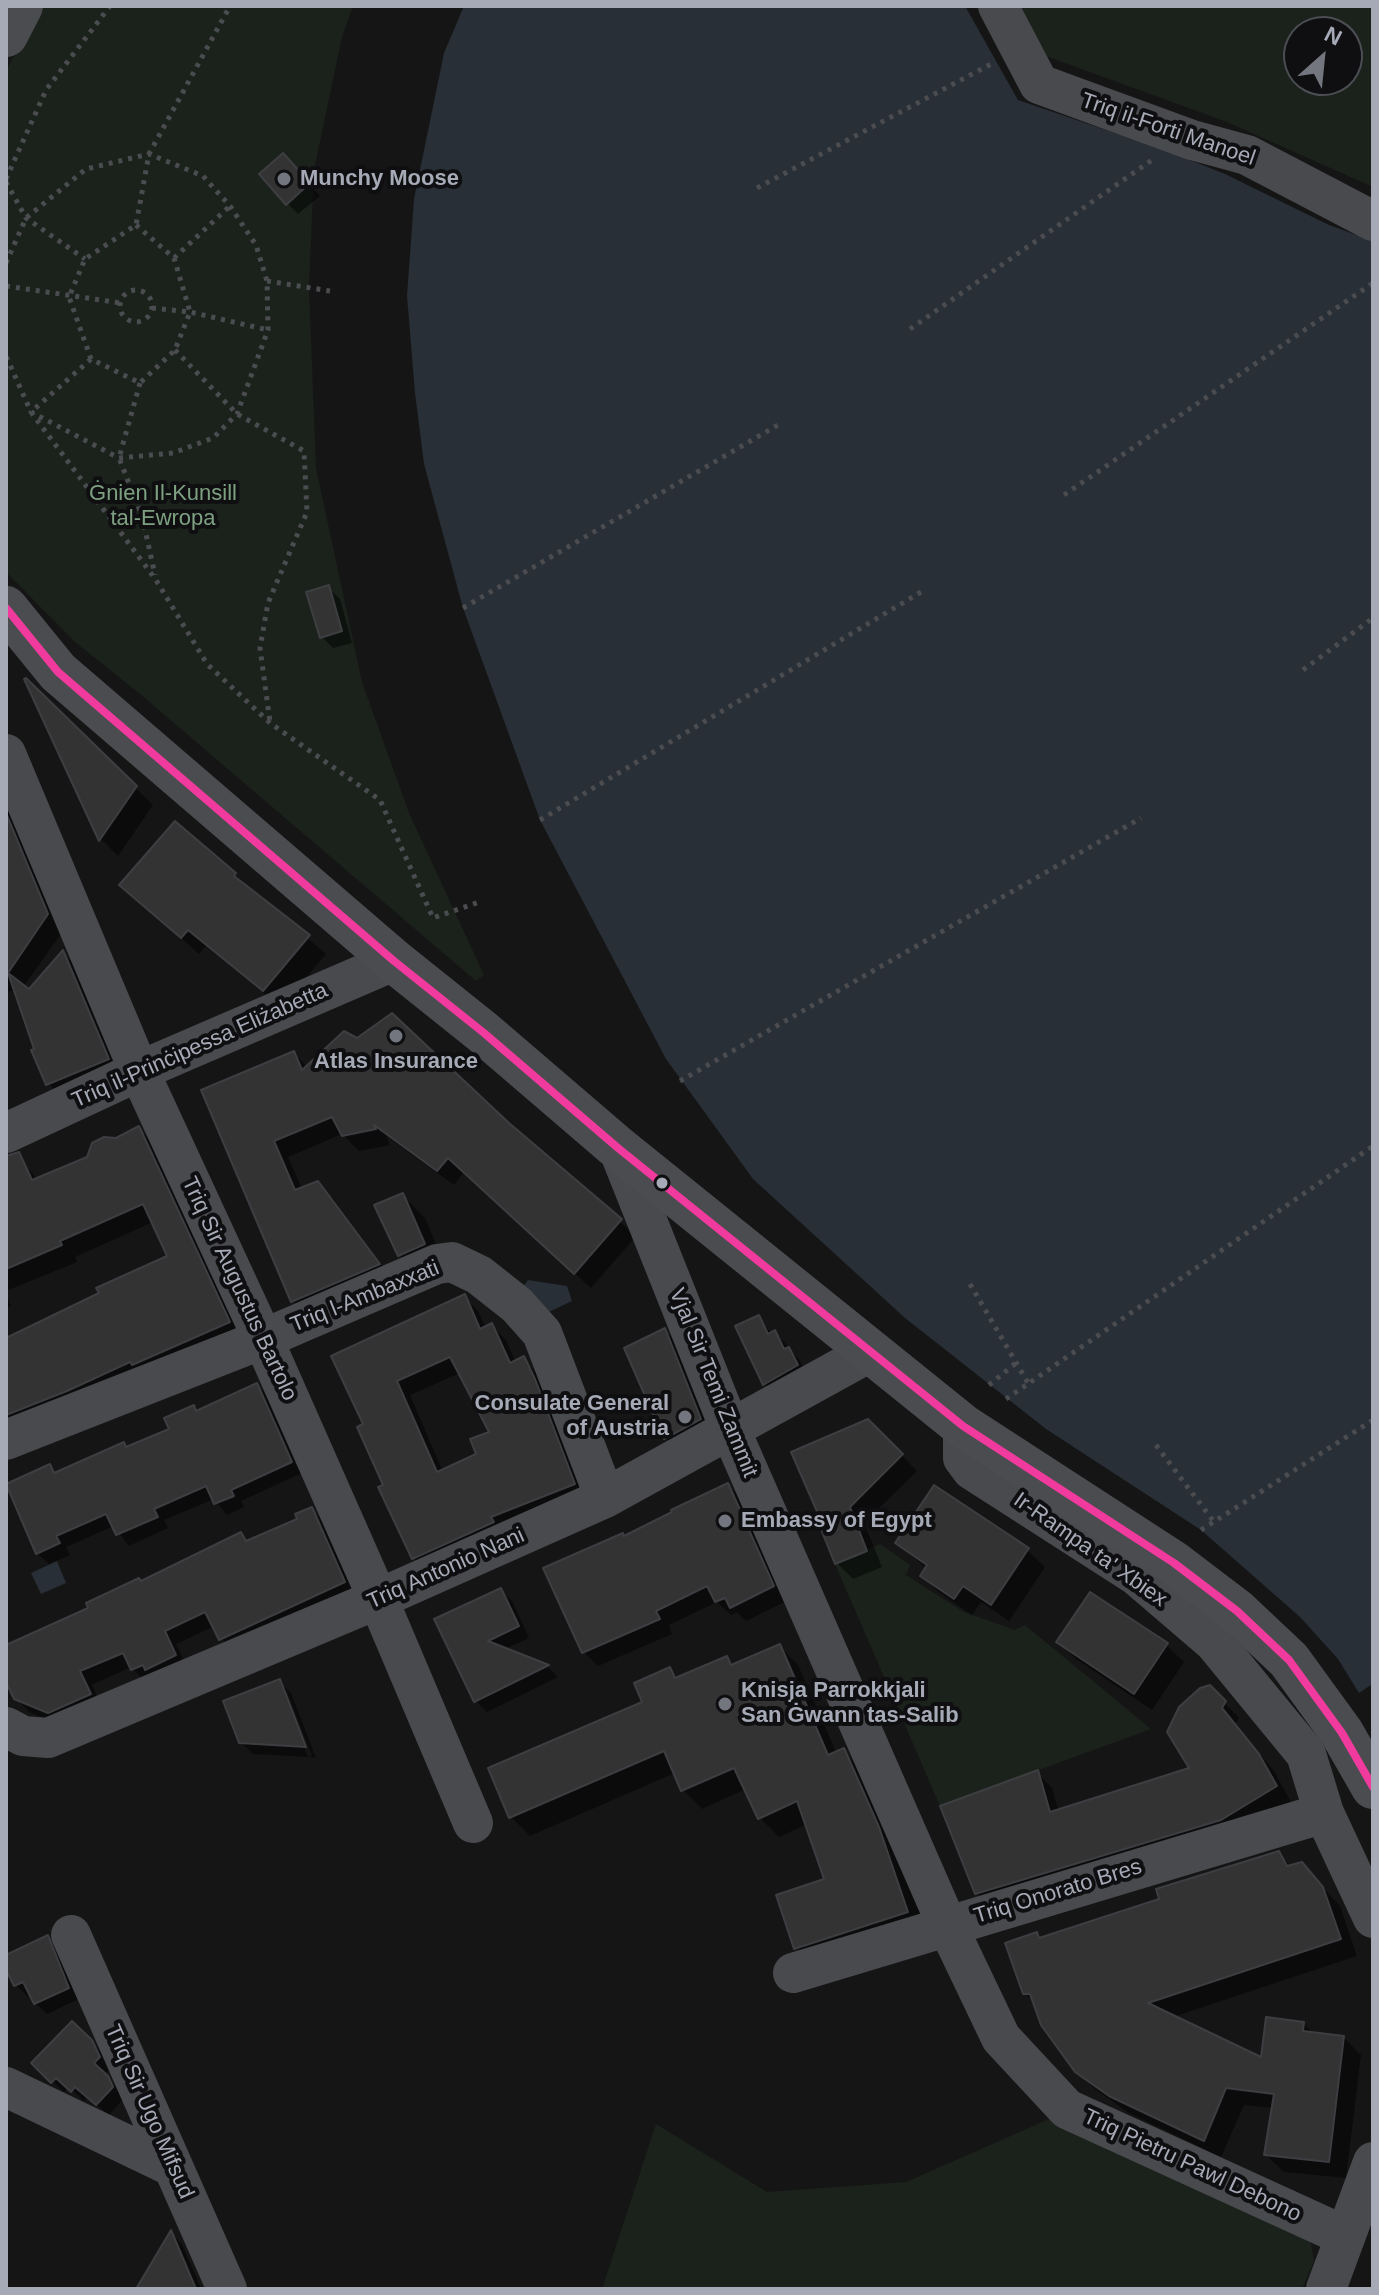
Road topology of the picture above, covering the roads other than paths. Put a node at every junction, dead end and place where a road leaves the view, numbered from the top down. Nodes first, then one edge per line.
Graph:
1 (21, 6) edge
2 (998, 6) edge
3 (6, 35) edge
4 (1373, 221) edge
5 (6, 608) edge
6 (6, 754) edge
7 (394, 961) junction
8 (139, 1071) junction
9 (6, 1133) edge
10 (618, 1148) junction
11 (263, 1339) junction
12 (870, 1352) junction
13 (963, 1426) junction
14 (730, 1429) junction
15 (6, 1440) edge
16 (605, 1498) junction
17 (378, 1599) junction
18 (6, 1727) edge
19 (1373, 1787) edge
20 (1324, 1813) junction
21 (473, 1823) dead end
22 (1373, 1918) edge
23 (947, 1925) junction
24 (71, 1935) dead end
25 (793, 1973) dead end
26 (6, 2087) edge
27 (1373, 2162) edge
28 (173, 2167) junction
29 (1345, 2236) junction
30 (227, 2289) edge
31 (1326, 2289) edge

1 - 3 main road
2 - 4 street, Triq il-Forti Manoel
5 - 7 main road
6 - 8 street, Triq Sir Augustus Bartolo
7 - 8 street, Triq il-Prinċipessa Eliżabetta
7 - 10 main road
8 - 9 street, Triq il-Prinċipessa Eliżabetta
8 - 11 street, Triq Sir Augustus Bartolo
10 - 12 main road
10 - 14 street, Vjal Sir Temi Zammit
11 - 15 street, Triq l-Ambaxxati
11 - 16 street, Triq l-Ambaxxati
11 - 17 street, Triq Sir Augustus Bartolo
12 - 13 main road
12 - 14 street, Triq Antonio Nani
13 - 19 main road
13 - 20 street, Ir-Rampa ta' Xbiex
14 - 16 street, Triq Antonio Nani
14 - 23 street, Vjal Sir Temi Zammit
16 - 17 street, Triq Antonio Nani
17 - 18 street, Triq Antonio Nani
17 - 21 street, Triq Sir Augustus Bartolo
20 - 22 street, Ir-Rampa ta' Xbiex
20 - 23 street, Triq Onorato Bres
23 - 25 street, Triq Onorato Bres
23 - 29 street, Triq Pietru Pawl Debono
24 - 28 street, Triq Sir Ugo Mifsud
26 - 28 street
27 - 29 street
28 - 30 street, Triq Sir Ugo Mifsud
29 - 31 street

